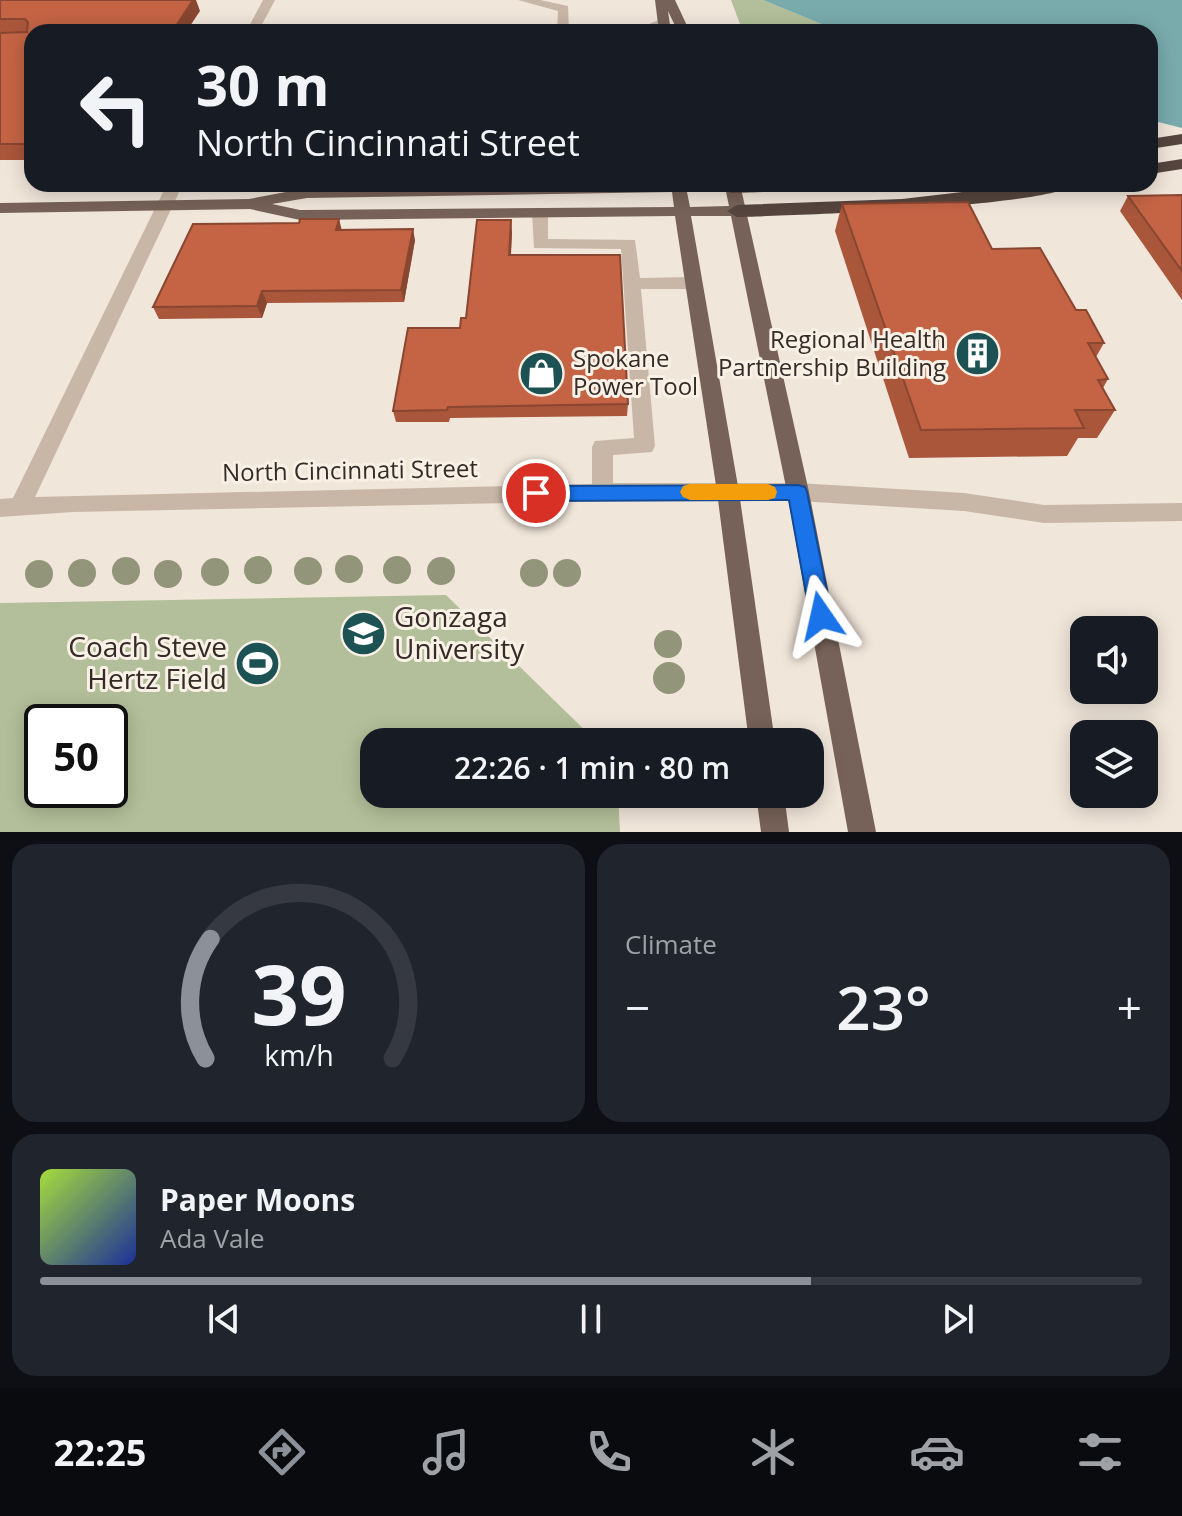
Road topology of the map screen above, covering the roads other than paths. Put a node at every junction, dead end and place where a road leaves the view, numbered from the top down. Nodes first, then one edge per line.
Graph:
1 (269, 0) edge
2 (524, 0) edge
3 (661, 0) edge
4 (669, 0) edge
5 (256, 24) edge
6 (563, 24) edge
7 (664, 24) edge
8 (680, 24) edge
9 (1182, 139) edge
10 (1158, 143) edge
11 (1182, 164) edge
12 (1158, 168) edge
13 (171, 192) edge
14 (360, 192) edge
15 (679, 192) edge
16 (733, 192) edge
17 (1013, 192) edge
18 (249, 204) junction
19 (164, 206) junction
20 (0, 208) edge
21 (737, 211) junction
22 (682, 212) junction
23 (540, 213) junction
24 (693, 283) junction
25 (632, 284) junction
26 (603, 492) junction
27 (728, 492) junction
28 (798, 492) junction
29 (10, 507) edge
30 (1182, 512) edge
31 (760, 728) edge
32 (772, 808) edge
33 (775, 832) edge
34 (862, 832) edge

1 - 5 street
2 - 6 street
3 - 7 main road
4 - 8 main road
9 - 10 highway
11 - 12 highway
13 - 19 street
14 - 18 main road
15 - 22 main road
16 - 21 main road
17 - 21 highway
18 - 19 main road
18 - 23 main road
19 - 20 main road
19 - 29 street
21 - 22 main road
21 - 28 main road
22 - 23 main road
22 - 24 main road
23 - 25 street
24 - 25 street
24 - 27 main road
25 - 26 street
26 - 27 street, North Cincinnati Street
26 - 29 street, North Cincinnati Street
27 - 28 street, North Cincinnati Street
27 - 31 main road
28 - 30 street, North Cincinnati Street
28 - 34 main road
32 - 33 main road

